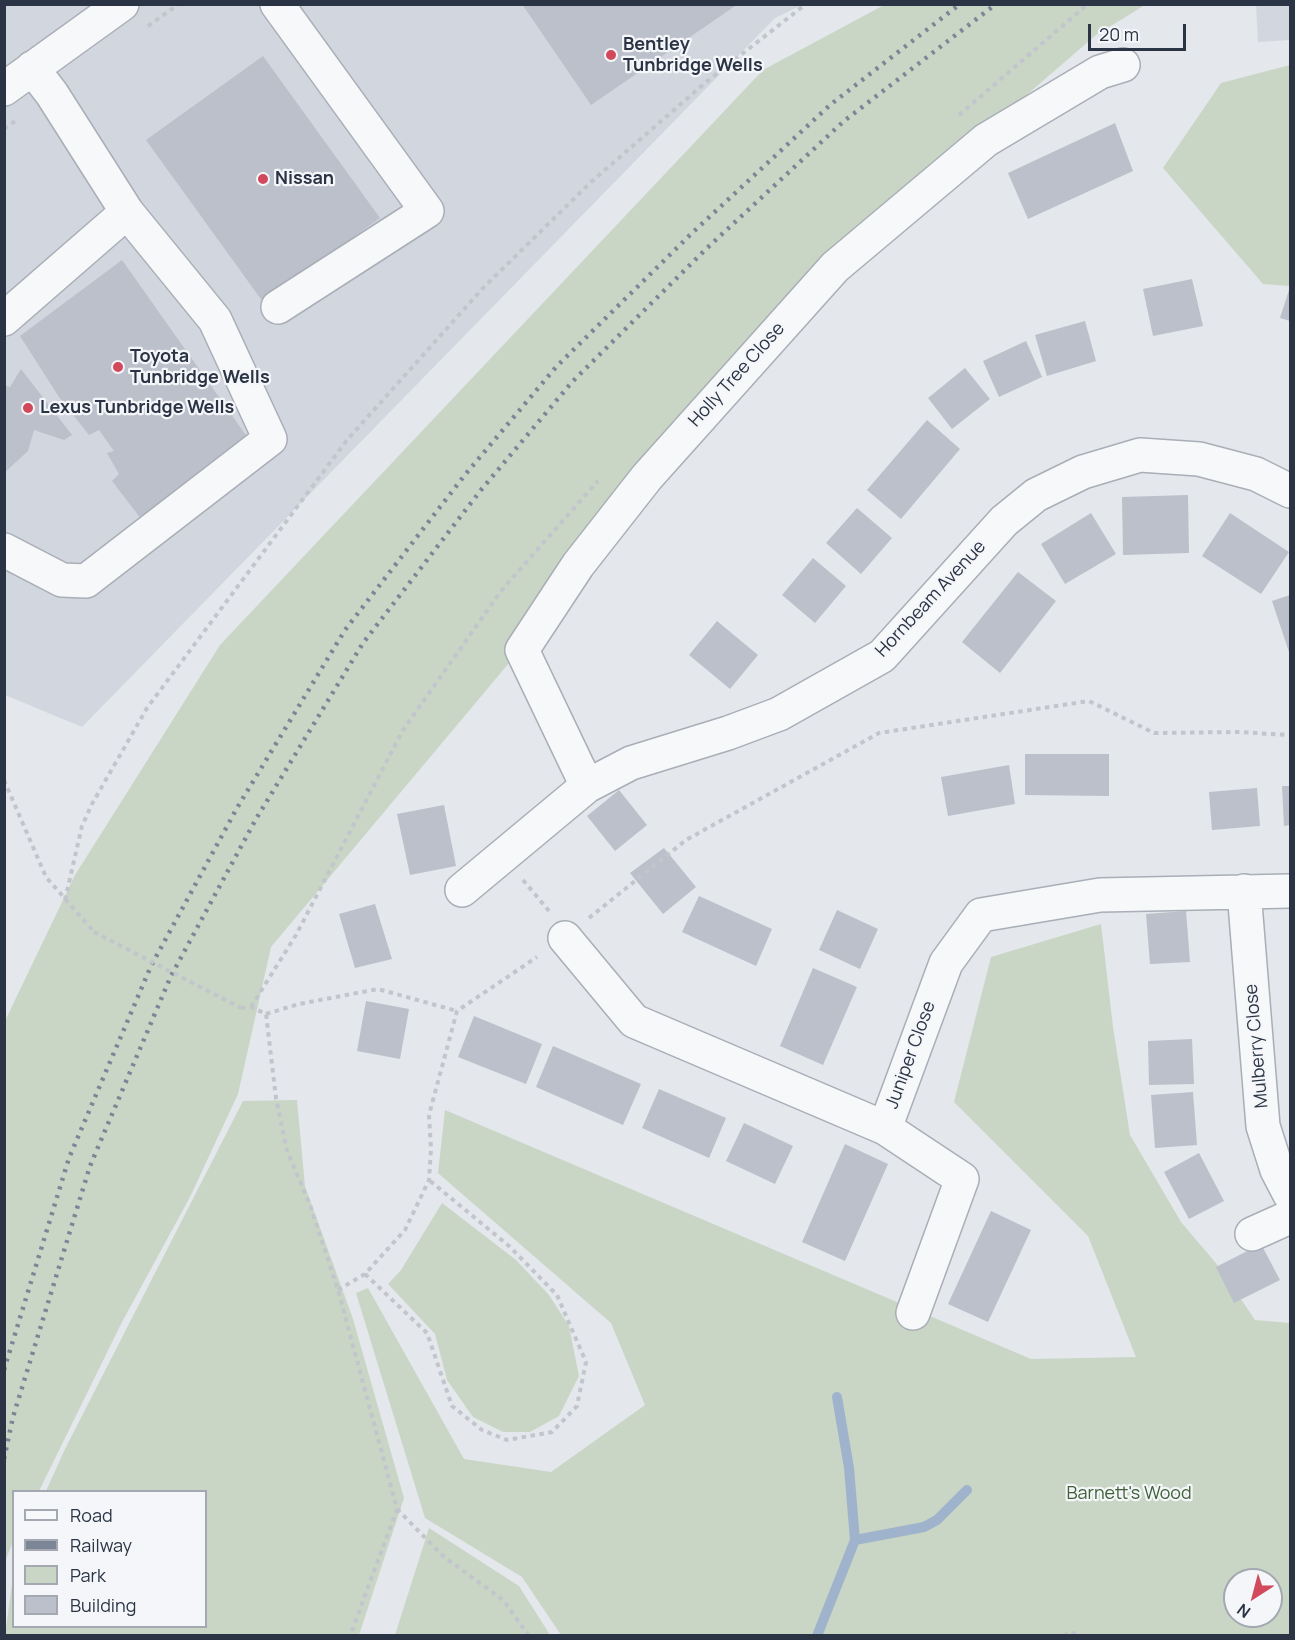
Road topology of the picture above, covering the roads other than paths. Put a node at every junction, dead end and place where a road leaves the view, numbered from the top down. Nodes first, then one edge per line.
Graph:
1 (122, 4) edge
2 (277, 4) edge
3 (1123, 65) dead end
4 (32, 68) junction
5 (4, 89) edge
6 (127, 212) junction
7 (278, 307) dead end
8 (4, 320) edge
9 (1290, 491) edge
10 (4, 550) edge
11 (586, 786) junction
12 (462, 890) dead end
13 (1244, 891) junction
14 (1290, 891) edge
15 (565, 938) road end
16 (885, 1128) junction
17 (1290, 1195) edge
18 (1290, 1217) edge
19 (1252, 1234) dead end
20 (913, 1313) dead end

1 - 4 street
2 - 7 street
3 - 11 street, Holly Tree Close
4 - 5 street
4 - 6 street
6 - 8 street
6 - 10 street
9 - 11 street, Hornbeam Avenue
11 - 12 street, Hornbeam Avenue
13 - 14 street, Juniper Close
13 - 16 street, Juniper Close
13 - 17 street, Mulberry Close
15 - 16 street, Juniper Close
16 - 20 street
18 - 19 street

